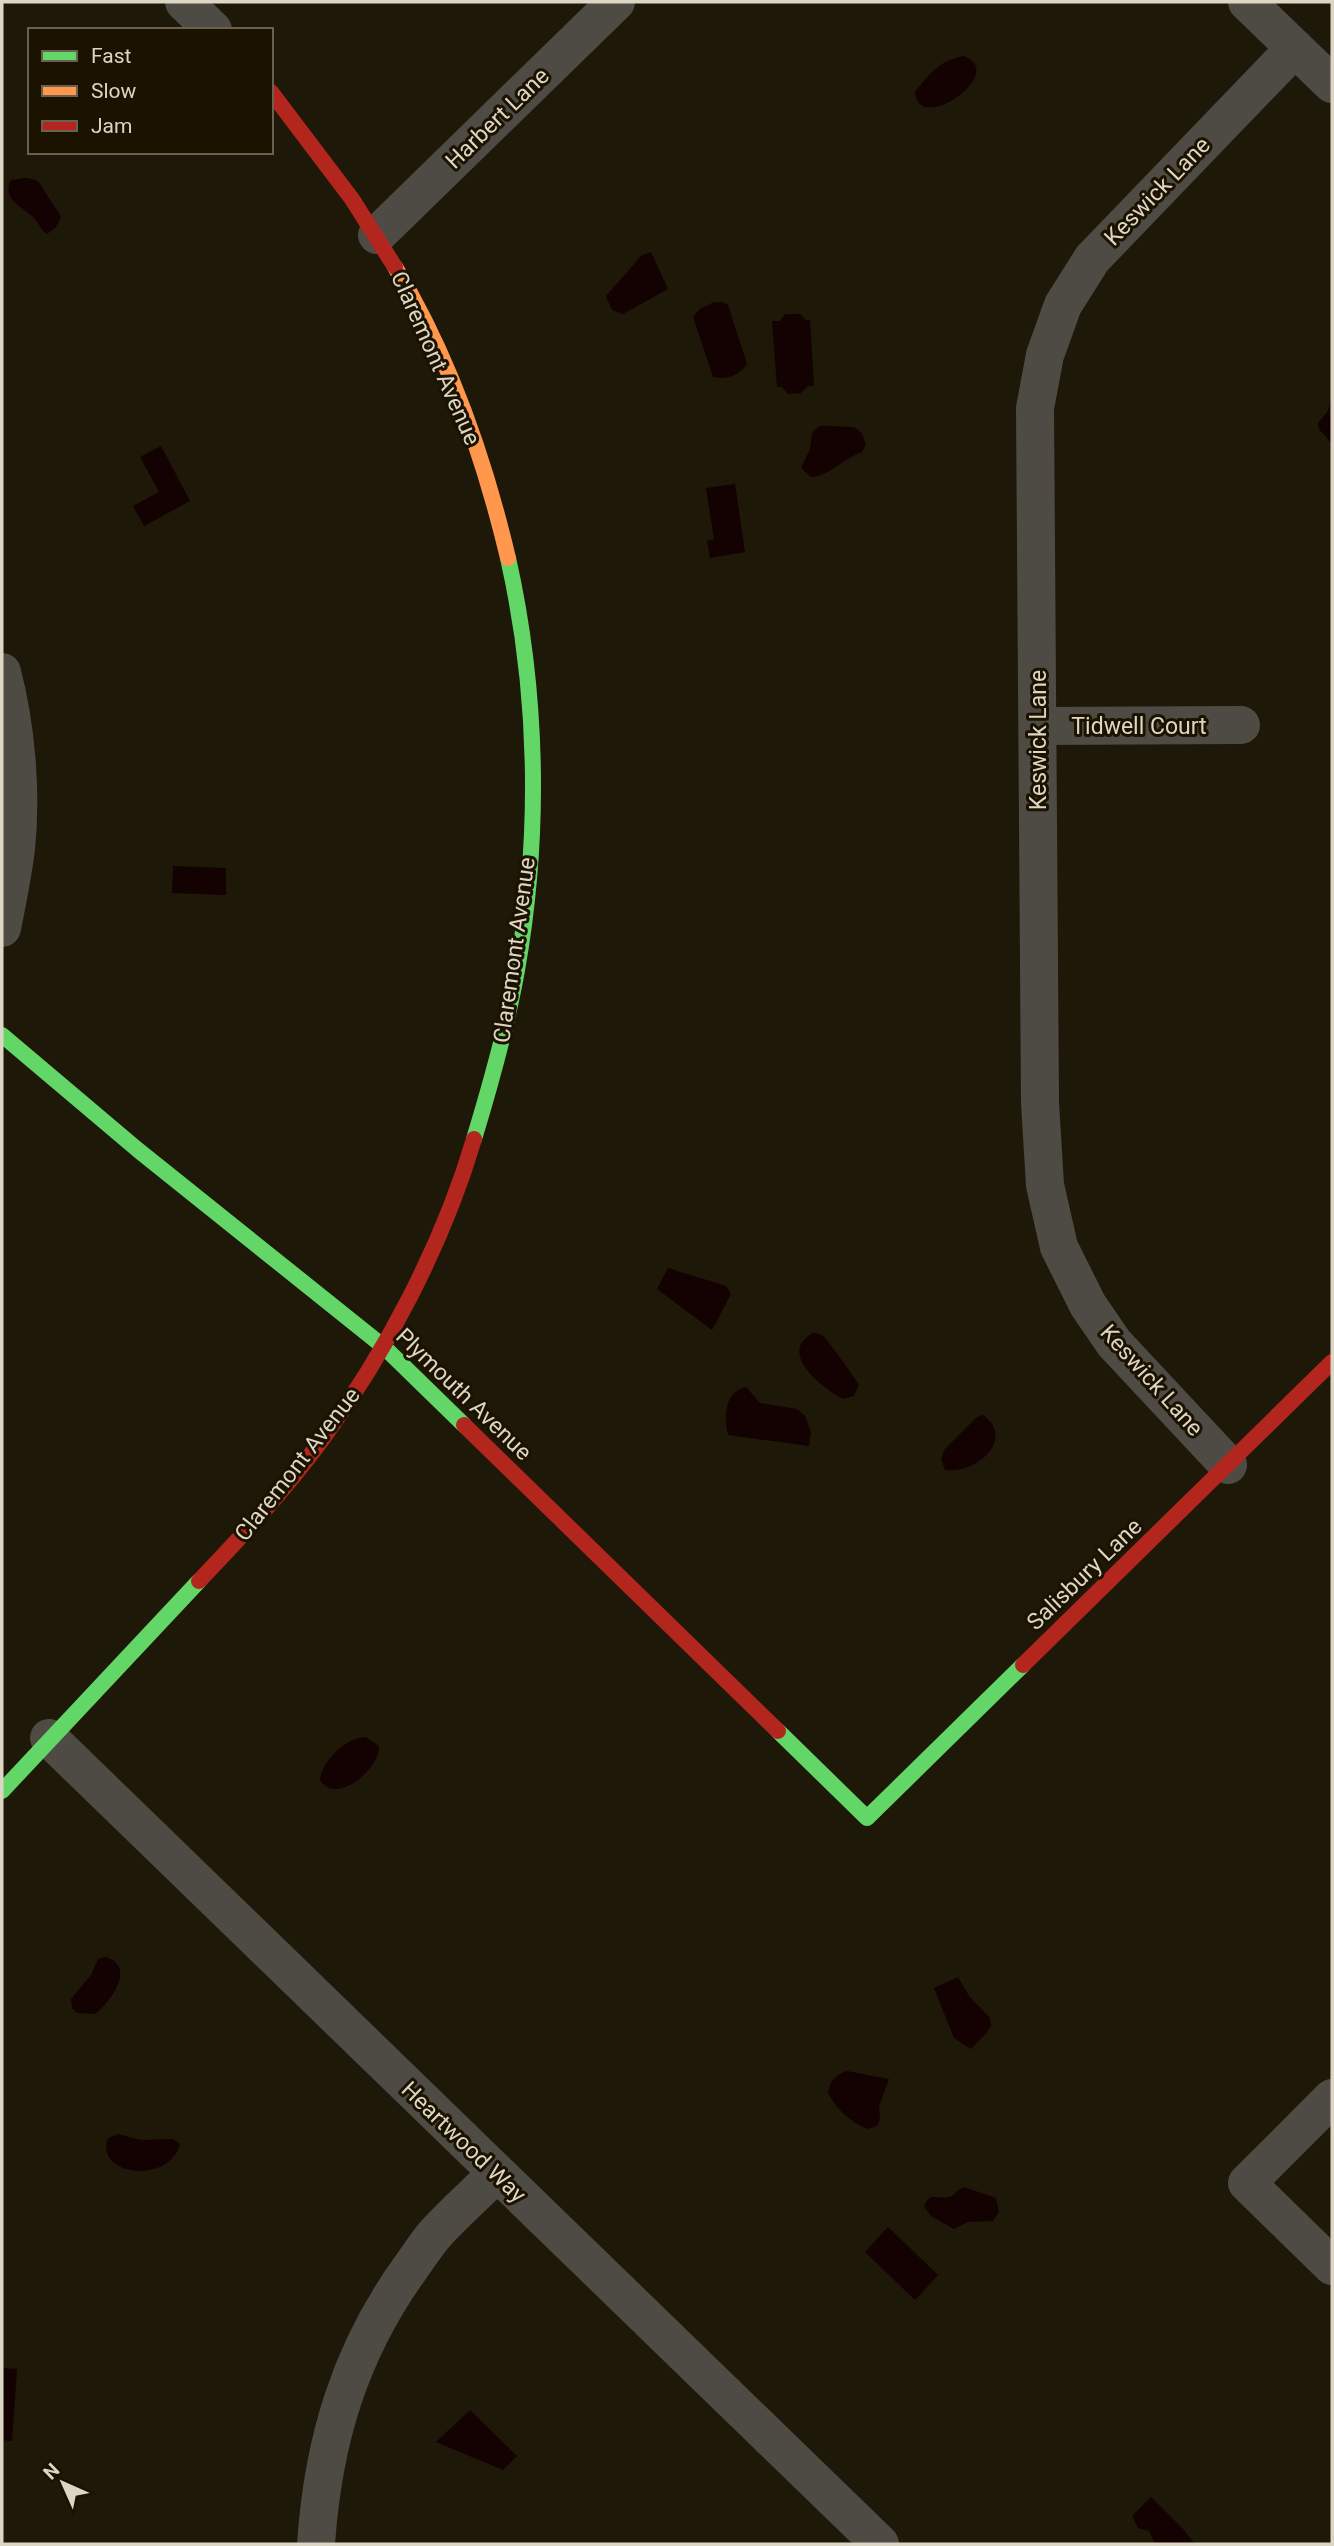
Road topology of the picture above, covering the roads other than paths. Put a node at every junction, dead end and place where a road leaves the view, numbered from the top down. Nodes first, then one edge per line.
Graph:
1 (184, 2) edge
2 (616, 2) edge
3 (1247, 2) edge
4 (211, 28) edge
5 (1295, 48) junction
6 (1332, 85) edge
7 (273, 94) edge
8 (377, 235) junction
9 (2, 672) edge
10 (1241, 725) dead end
11 (1038, 726) junction
12 (10, 790) edge
13 (2, 928) edge
14 (2, 1035) edge
15 (384, 1347) junction
16 (1332, 1362) edge
17 (1228, 1465) junction
18 (48, 1738) junction
19 (2, 1791) edge
20 (867, 1818) joint
21 (1332, 2098) edge
22 (497, 2173) junction
23 (1332, 2266) edge
24 (316, 2544) edge
25 (880, 2544) edge

1 - 4 street
2 - 8 street, Harbert Lane
3 - 5 street
5 - 6 street
5 - 11 street, Keswick Lane
7 - 8 street, Claremont Avenue
8 - 15 street, Claremont Avenue
9 - 12 street
10 - 11 street, Tidwell Court
11 - 17 street, Keswick Lane
12 - 13 street
14 - 15 street, Plymouth Avenue
15 - 18 street, Claremont Avenue
15 - 20 street, Plymouth Avenue
16 - 17 street, Salisbury Lane
17 - 20 street, Salisbury Lane
18 - 19 street, Claremont Avenue
18 - 22 street, Heartwood Way
21 - 23 street
22 - 24 street
22 - 25 street, Heartwood Way

